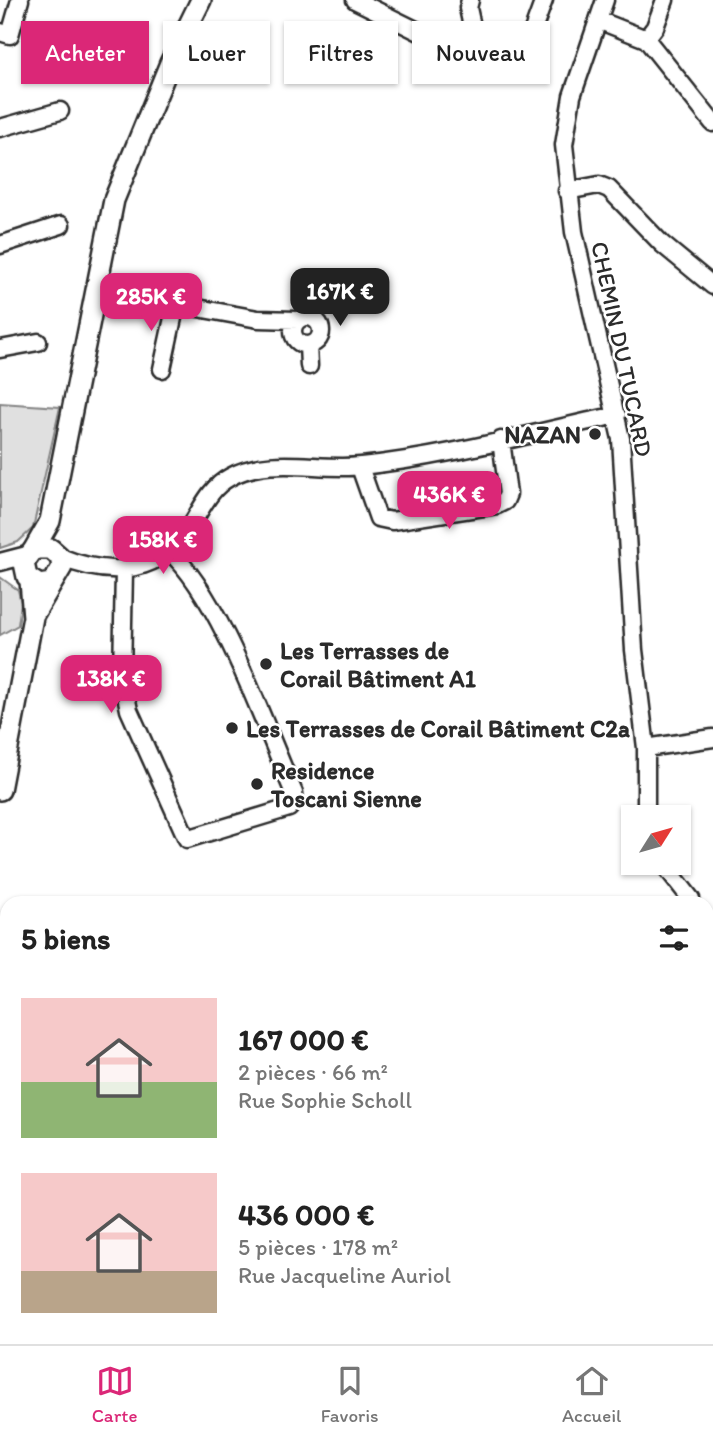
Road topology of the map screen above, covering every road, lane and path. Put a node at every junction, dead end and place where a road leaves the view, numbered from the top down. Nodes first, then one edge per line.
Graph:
1 (20, 0) edge
2 (201, 0) edge
3 (355, 0) edge
4 (470, 0) edge
5 (544, 0) edge
6 (604, 0) edge
7 (664, 0) edge
8 (598, 20) junction
9 (471, 21) edge
10 (535, 21) edge
11 (412, 28) edge
12 (0, 32) edge
13 (646, 39) junction
14 (60, 111) dead end
15 (713, 122) edge
16 (0, 128) edge
17 (567, 191) junction
18 (61, 225) dead end
19 (0, 245) edge
20 (713, 286) edge
21 (96, 288) junction
22 (176, 304) junction
23 (38, 342) dead end
24 (0, 349) edge
25 (309, 366) dead end
26 (162, 369) dead end
27 (617, 415) junction
28 (501, 440) junction
29 (360, 467) junction
30 (50, 522) junction
31 (169, 551) junction
32 (31, 552) junction
33 (58, 554) junction
34 (1, 563) edge
35 (87, 568) junction
36 (124, 570) junction
37 (29, 579) junction
38 (55, 580) junction
39 (33, 617) junction
40 (713, 738) edge
41 (646, 748) junction
42 (0, 790) edge
43 (646, 805) edge
44 (672, 875) edge
45 (689, 896) edge

1 - 12 street
2 - 21 main road
3 - 11 street
4 - 9 street
5 - 10 street
6 - 8 street, CHEMIN DU TUCARD
7 - 13 street
8 - 13 street
8 - 17 street, CHEMIN DU TUCARD
13 - 15 street
14 - 16 street
17 - 20 street
17 - 27 street, CHEMIN DU TUCARD
18 - 19 street
21 - 22 street
21 - 30 main road
22 - 25 street
22 - 26 street
23 - 24 street
27 - 28 street
27 - 41 street, CHEMIN DU TUCARD
28 - 29 street
28 - 29 street
29 - 31 street
30 - 32 main road
30 - 33 main road
31 - 36 street
31 - 36 street
32 - 33 main road
32 - 34 street
32 - 37 main road
33 - 35 street
33 - 38 main road
34 - 37 street
35 - 36 street
35 - 38 street
37 - 38 main road
37 - 39 main road
38 - 39 main road
39 - 42 main road
40 - 41 street
41 - 43 street, CHEMIN DU TUCARD
44 - 45 street

